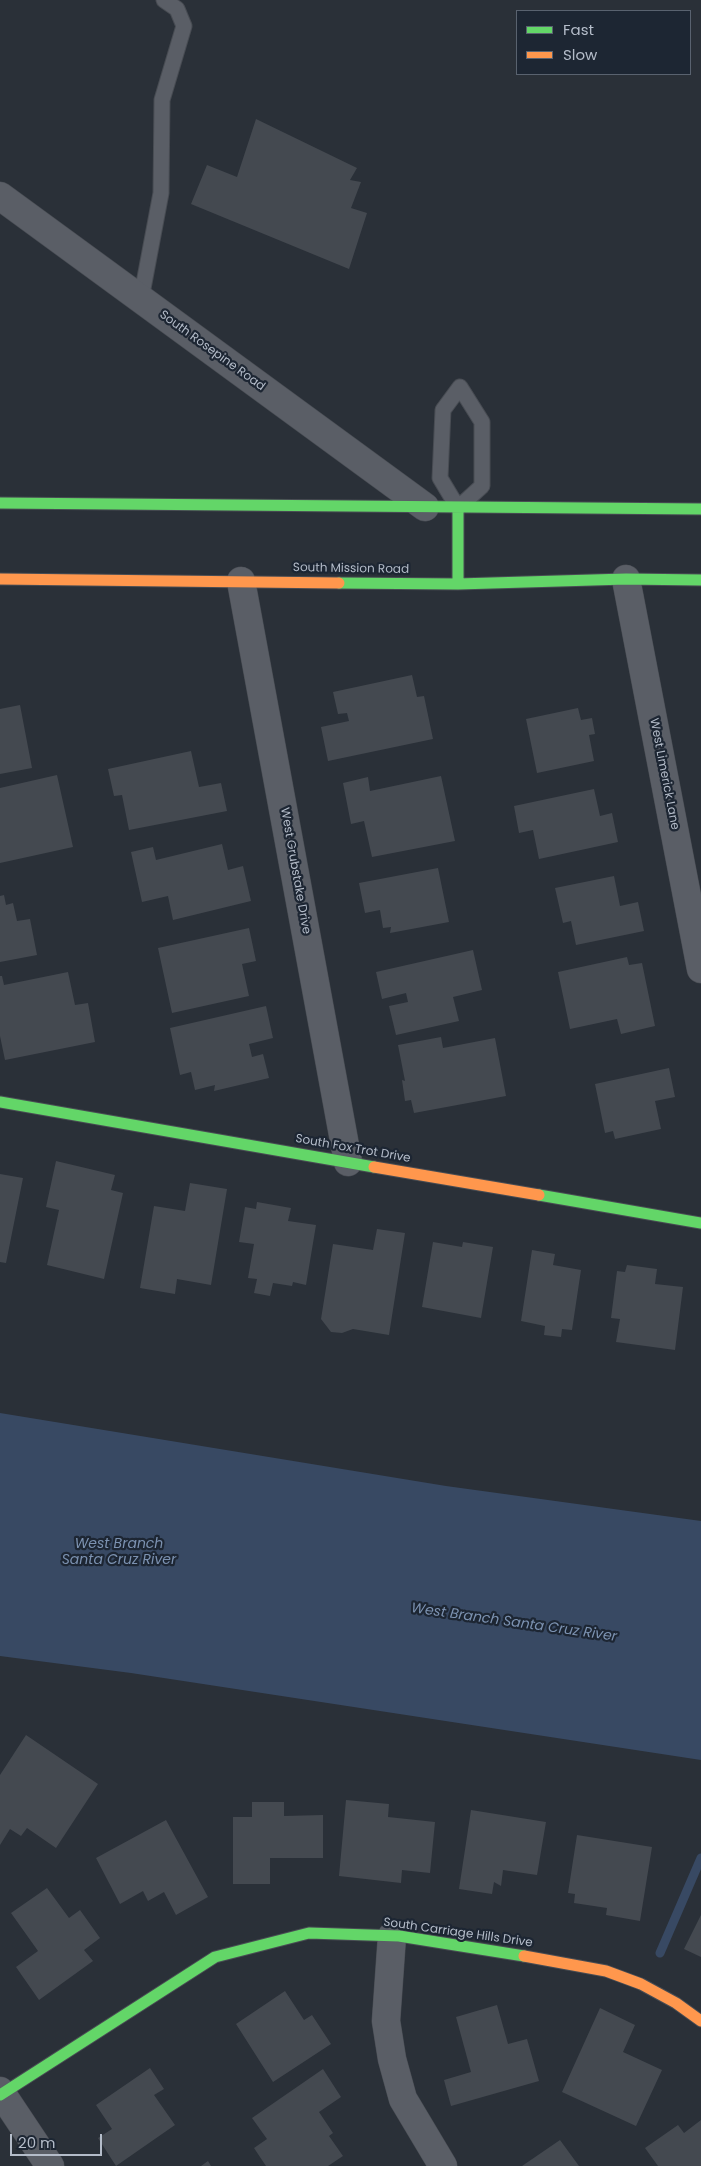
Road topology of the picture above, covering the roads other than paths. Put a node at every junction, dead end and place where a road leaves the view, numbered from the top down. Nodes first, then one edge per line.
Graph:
1 (164, 0) edge
2 (0, 196) edge
3 (141, 299) junction
4 (0, 503) edge
5 (425, 507) junction
6 (458, 508) junction
7 (701, 509) edge
8 (0, 579) edge
9 (626, 579) junction
10 (241, 580) junction
11 (701, 580) edge
12 (458, 584) junction
13 (701, 969) edge
14 (0, 1102) edge
15 (348, 1162) junction
16 (701, 1223) edge
17 (392, 1936) junction
18 (701, 2021) edge
19 (1, 2093) edge
20 (50, 2166) edge
21 (443, 2166) edge

1 - 3 lane
2 - 3 street, South Rosepine Road
3 - 5 street, South Rosepine Road
4 - 5 main road
5 - 6 main road
6 - 6 lane
6 - 7 main road
6 - 12 main road
8 - 10 main road, South Mission Road
9 - 11 main road, South Mission Road
9 - 12 main road, South Mission Road
9 - 13 street, West Limerick Lane
10 - 12 main road, South Mission Road
10 - 15 street, West Grubstake Drive
14 - 15 main road, South Fox Trot Drive
15 - 16 main road, South Fox Trot Drive
17 - 18 main road, South Carriage Hills Drive
17 - 19 main road, South Carriage Hills Drive
17 - 21 street
19 - 20 street

